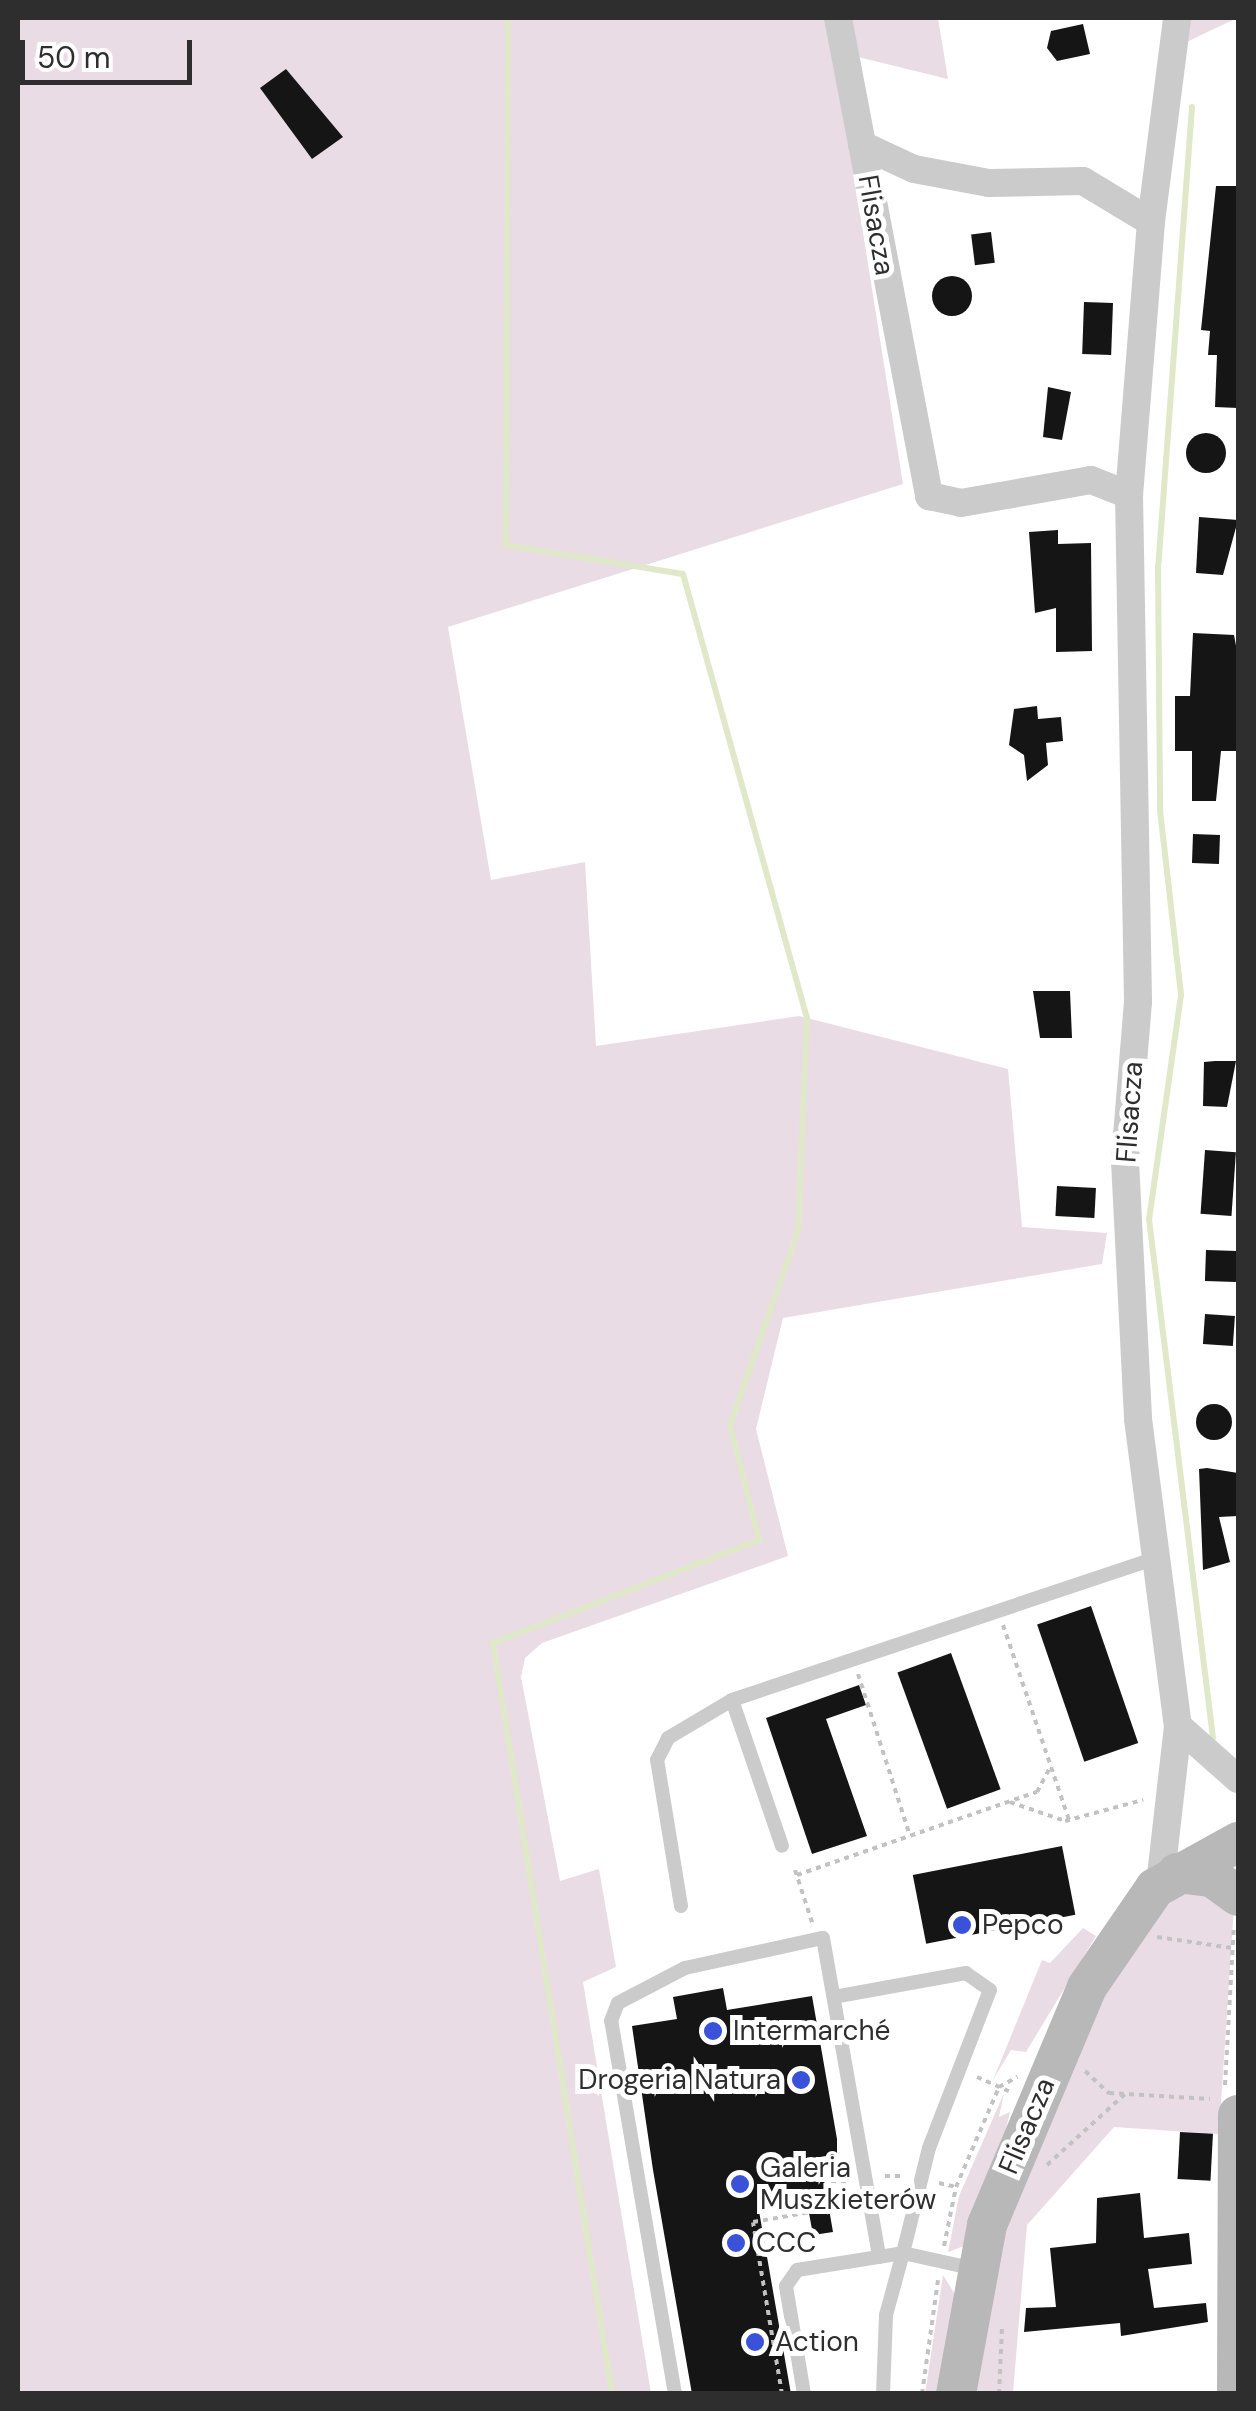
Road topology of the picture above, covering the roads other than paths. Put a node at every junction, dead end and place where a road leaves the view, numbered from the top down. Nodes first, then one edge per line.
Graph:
1 (838, 18) edge
2 (1177, 18) edge
3 (862, 145) junction
4 (1151, 222) junction
5 (1129, 495) junction
6 (1156, 1558) junction
7 (732, 1700) junction
8 (1178, 1726) junction
9 (1238, 1779) edge
10 (1238, 1842) edge
11 (782, 1846) dead end
12 (1169, 1878) junction
13 (1237, 1904) edge
14 (681, 1906) dead end
15 (834, 1997) junction
16 (1231, 2108) edge
17 (903, 2253) junction
18 (879, 2257) junction
19 (958, 2265) junction
20 (675, 2394) edge
21 (804, 2394) edge
22 (883, 2394) edge
23 (956, 2394) edge
24 (1237, 2394) edge

1 - 3 street
2 - 4 street
3 - 4 street, Flisacza
3 - 5 street, Flisacza
4 - 5 street, Flisacza
5 - 6 street, Flisacza
6 - 7 lane
6 - 8 street, Flisacza
7 - 11 lane
7 - 14 lane
8 - 9 street
8 - 12 street, Flisacza
10 - 12 street, Flisacza
12 - 13 street
12 - 19 street, Flisacza
15 - 17 lane
15 - 18 lane
15 - 20 lane
16 - 24 street
17 - 18 lane
17 - 19 lane
17 - 22 lane
18 - 21 lane
19 - 23 street, Flisacza

